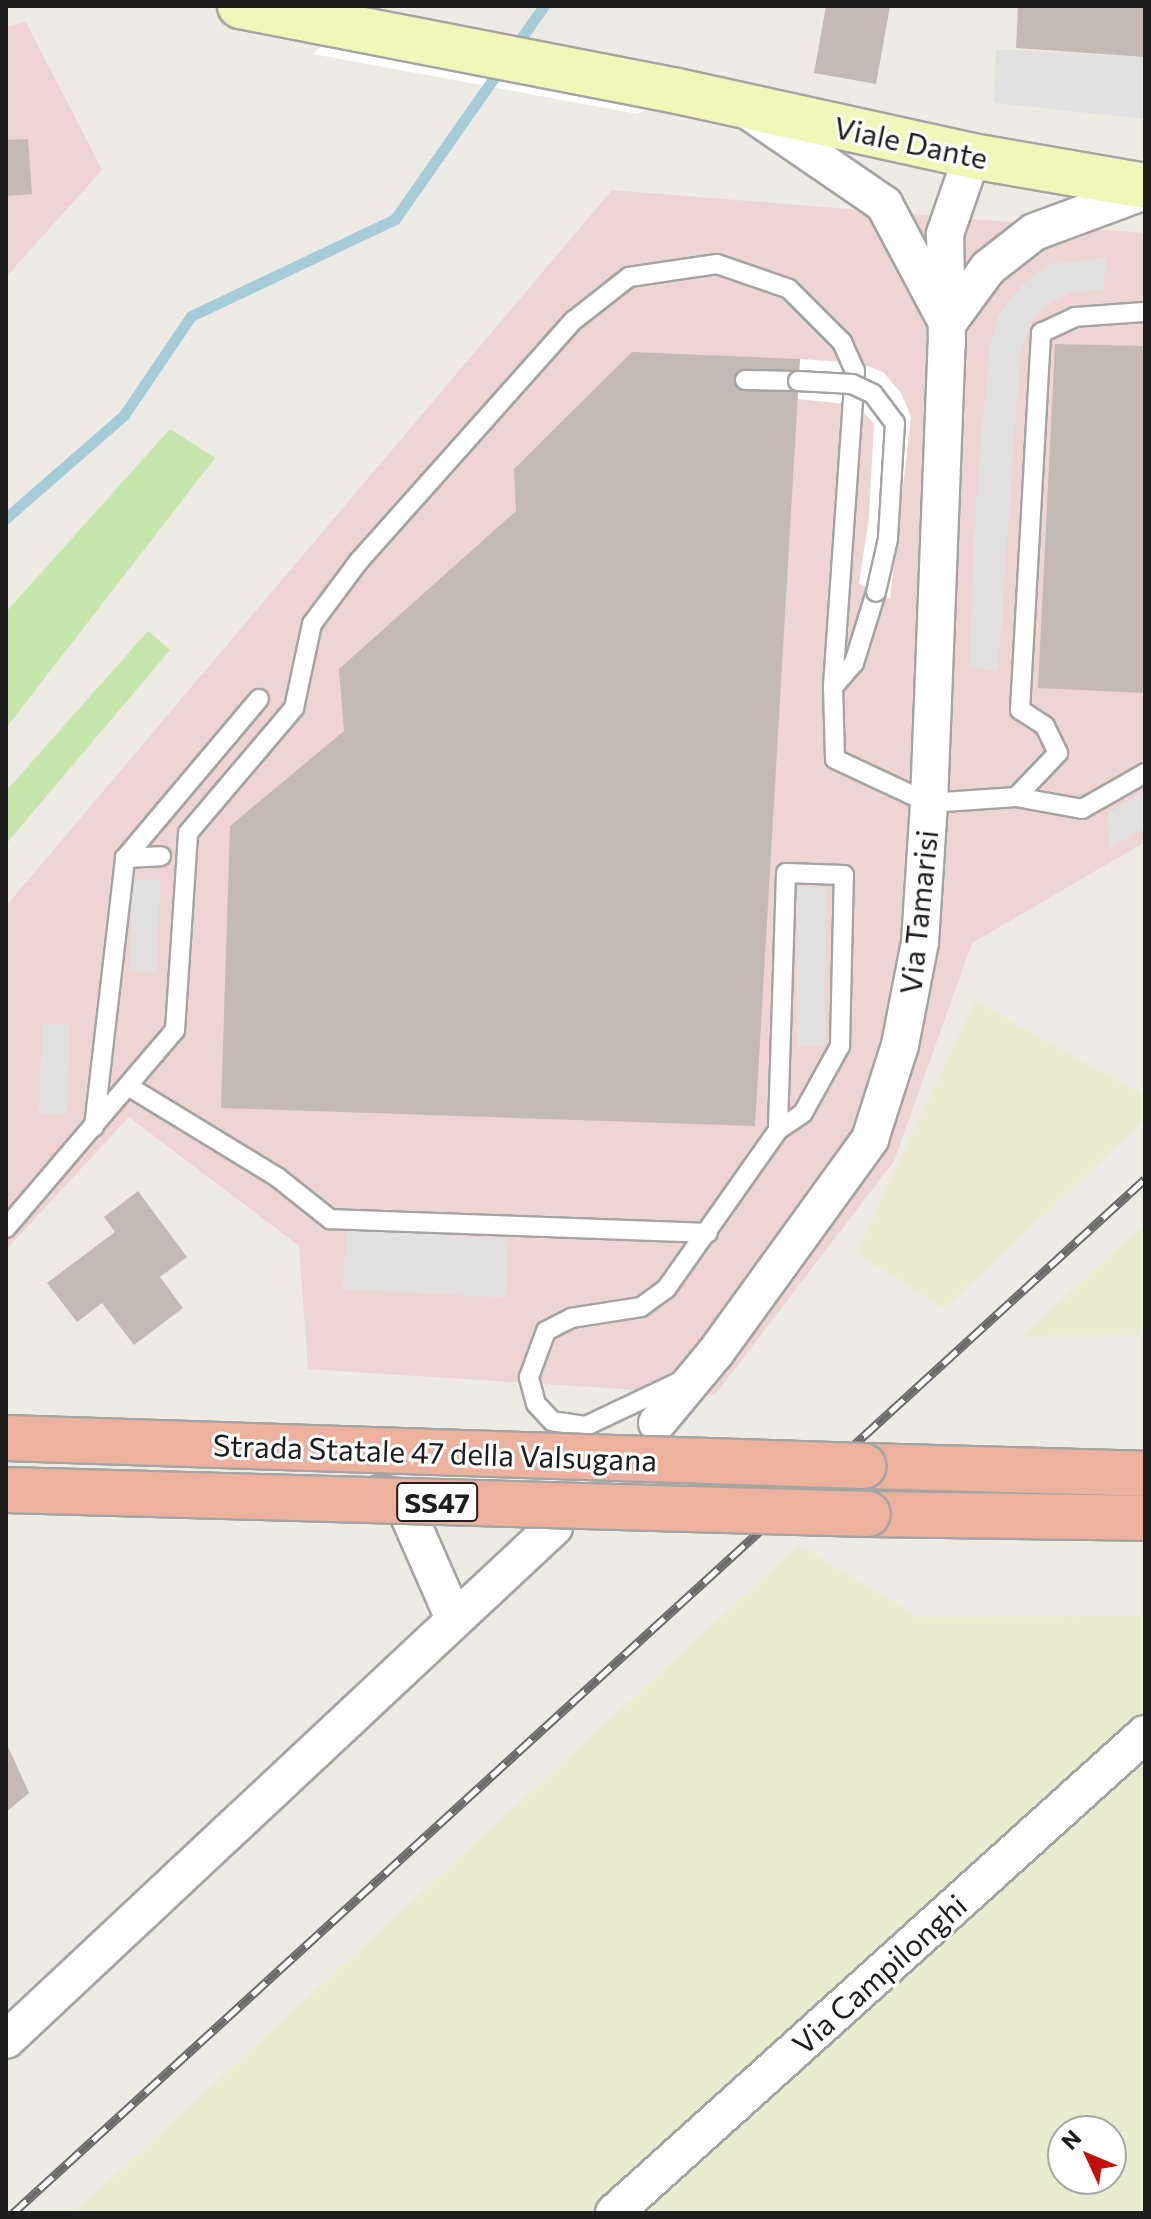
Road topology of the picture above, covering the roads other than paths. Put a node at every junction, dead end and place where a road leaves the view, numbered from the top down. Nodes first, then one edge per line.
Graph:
1 (240, 6) edge
2 (321, 16) edge
3 (739, 104) junction
4 (972, 156) junction
5 (1145, 189) edge
6 (1145, 312) edge
7 (947, 324) junction
8 (745, 380) dead end
9 (833, 687) junction
10 (259, 699) dead end
11 (1145, 773) edge
12 (1016, 797) junction
13 (929, 803) junction
14 (161, 856) dead end
15 (125, 858) junction
16 (128, 1086) junction
17 (94, 1127) junction
18 (778, 1130) junction
19 (6, 1228) edge
20 (708, 1233) junction
21 (702, 1371) junction
22 (657, 1423) dead end
23 (6, 1438) edge
24 (1145, 1474) edge
25 (6, 1490) edge
26 (6, 1500) edge
27 (1145, 1518) edge
28 (554, 1527) dead end
29 (454, 1619) junction
30 (1145, 1734) edge
31 (6, 2040) edge
32 (614, 2213) edge

1 - 2 main road, Viale Dante
2 - 3 main road, Viale Dante
3 - 4 main road, Viale Dante
3 - 7 street, Via Tamarisi
4 - 5 main road, Viale Dante
4 - 7 street, Via Tamarisi
5 - 7 street
6 - 12 lane
7 - 13 street, Via Tamarisi
8 - 9 lane, bridge
9 - 13 lane
9 - 16 lane
10 - 15 lane
11 - 12 lane
12 - 13 lane
13 - 21 street, Via Tamarisi
14 - 15 lane
15 - 17 lane
16 - 17 lane
16 - 20 lane
17 - 19 lane
18 - 18 lane
18 - 20 lane
20 - 21 lane
21 - 22 street, Via Tamarisi
23 - 24 highway, Strada Statale 47 della Valsugana / SS47, bridge
25 - 27 highway, Strada Statale 47 della Valsugana / SS47, bridge
26 - 29 street
28 - 29 street
29 - 31 street
30 - 32 street, Via Campilonghi

